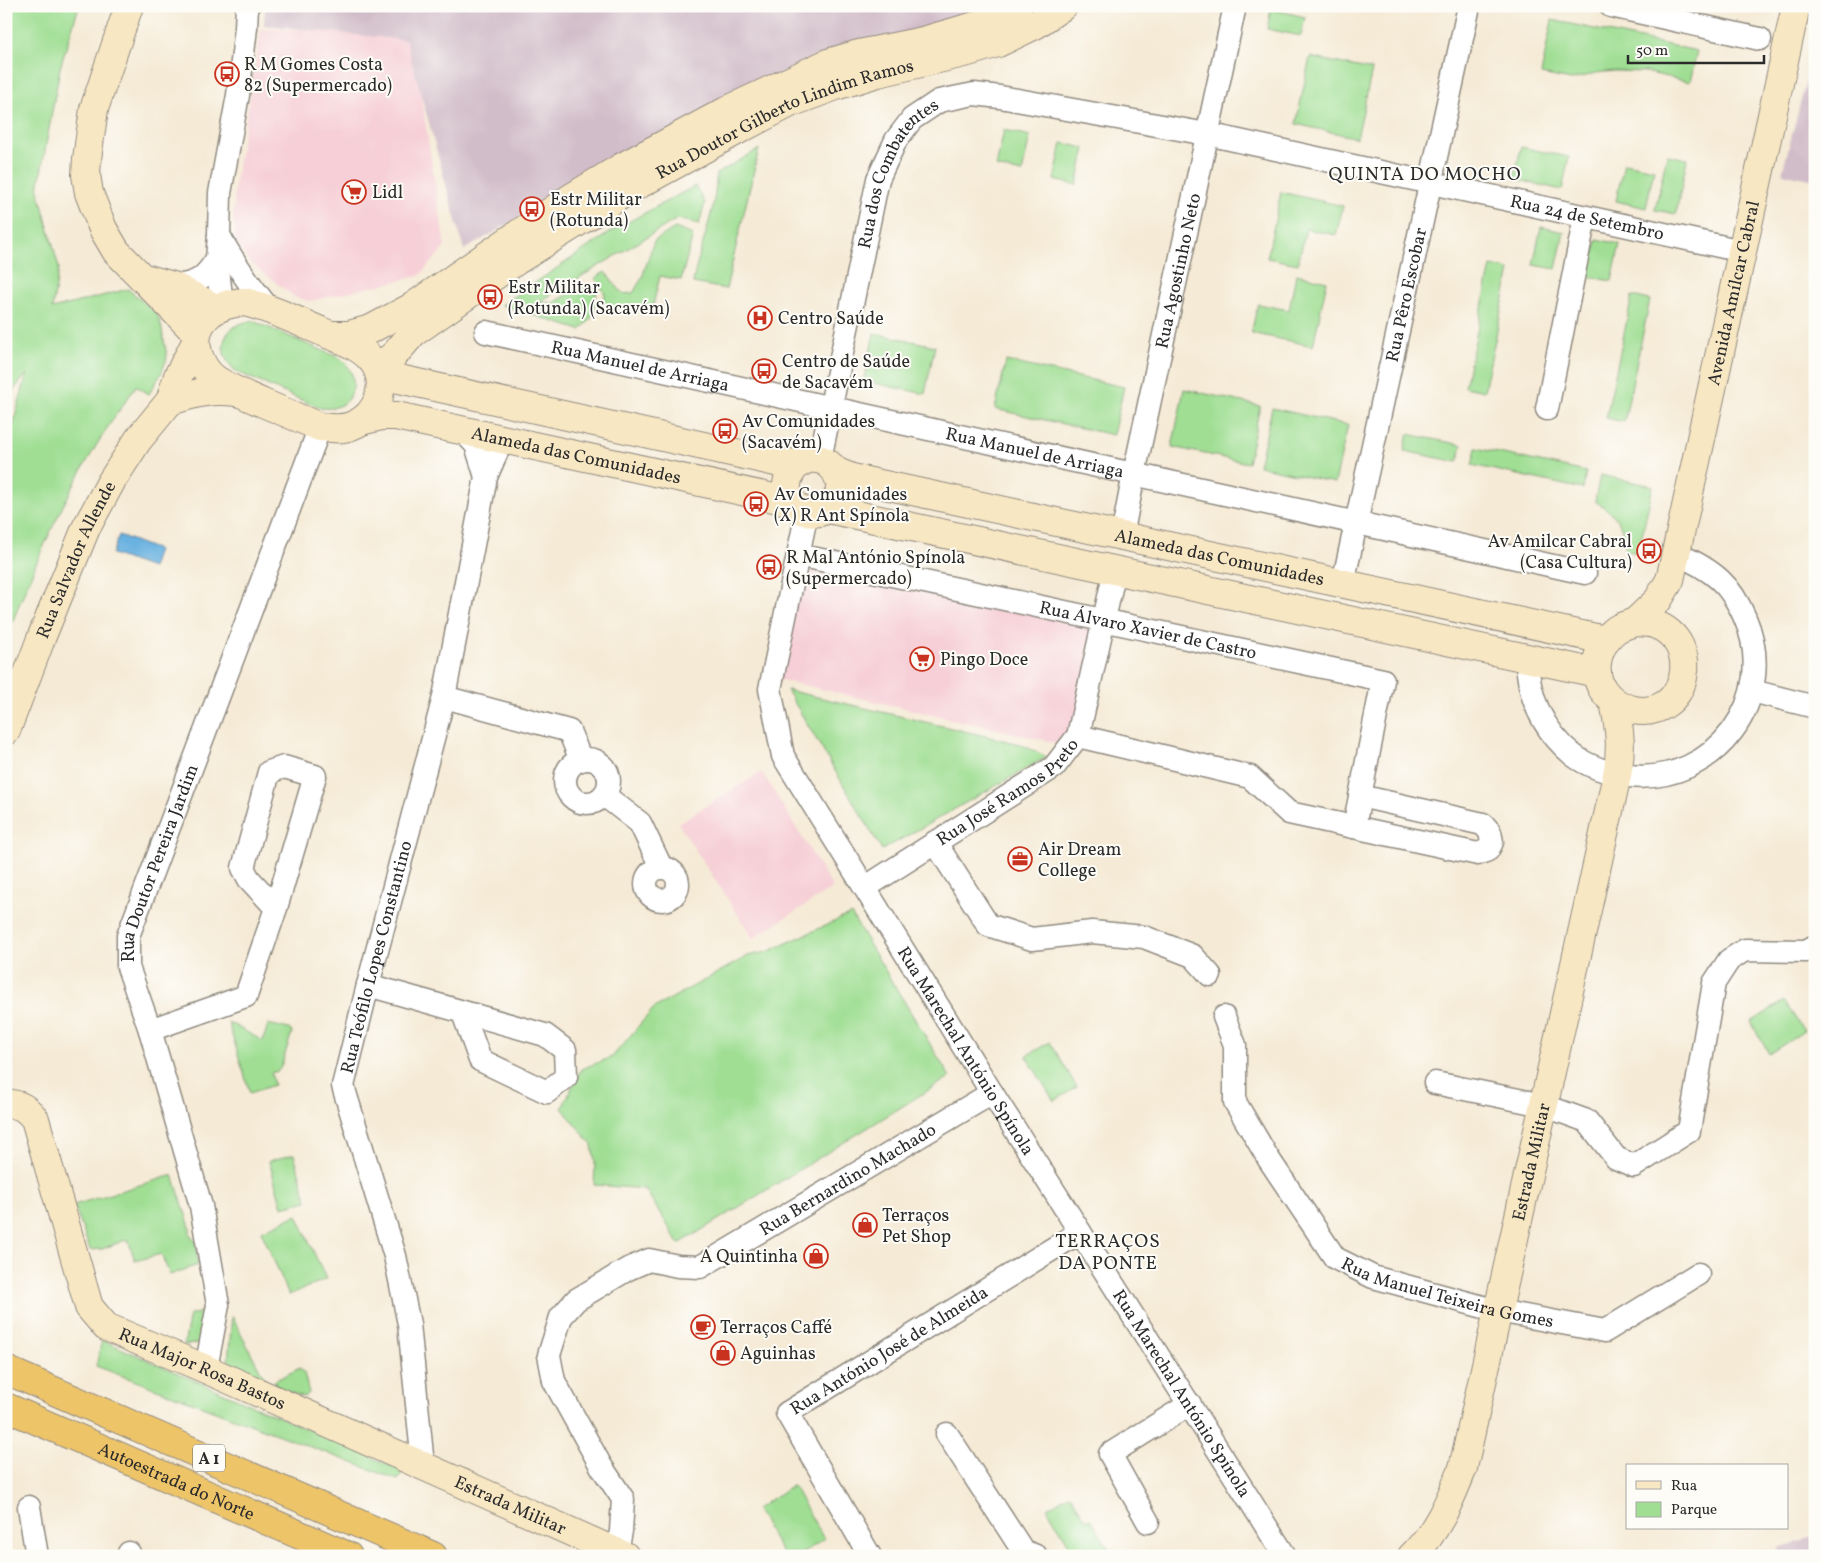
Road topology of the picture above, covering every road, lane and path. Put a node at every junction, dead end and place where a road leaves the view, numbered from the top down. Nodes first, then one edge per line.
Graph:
1 (129, 6) edge
2 (247, 6) edge
3 (1018, 6) edge
4 (1063, 6) edge
5 (1235, 6) edge
6 (1470, 6) edge
7 (1611, 6) edge
8 (1796, 6) edge
9 (1760, 39) dead end
10 (1207, 134) junction
11 (1431, 183) junction
12 (1585, 217) junction
13 (219, 234) junction
14 (1742, 251) junction
15 (217, 259) junction
16 (144, 278) junction
17 (173, 286) junction
18 (220, 307) junction
19 (270, 310) junction
20 (486, 332) dead end
21 (413, 333) junction
22 (330, 335) junction
23 (197, 338) junction
24 (380, 372) junction
25 (427, 386) junction
26 (237, 392) junction
27 (170, 401) junction
28 (830, 408) junction
29 (1547, 409) dead end
30 (361, 421) junction
31 (320, 427) junction
32 (462, 430) junction
33 (513, 441) junction
34 (819, 464) junction
35 (1134, 474) junction
36 (486, 476) junction
37 (809, 508) junction
38 (1357, 523) junction
39 (1122, 536) junction
40 (1675, 553) junction
41 (798, 555) junction
42 (1115, 570) junction
43 (1584, 573) dead end
44 (1670, 580) junction
45 (1343, 583) junction
46 (1103, 621) junction
47 (1634, 622) junction
48 (1605, 640) junction
49 (1679, 644) junction
50 (1527, 659) junction
51 (1597, 673) junction
52 (1752, 691) junction
53 (444, 697) junction
54 (1614, 702) junction
55 (1809, 706) edge
56 (1658, 710) junction
57 (1815, 724) edge
58 (6, 731) edge
59 (1078, 736) junction
60 (581, 760) junction
61 (1619, 765) junction
62 (604, 795) junction
63 (1360, 796) junction
64 (1354, 827) junction
65 (935, 842) junction
66 (661, 868) dead end
67 (866, 887) junction
68 (276, 908) junction
69 (1815, 946) edge
70 (1210, 976) dead end
71 (368, 985) junction
72 (463, 1012) junction
73 (1224, 1017) dead end
74 (150, 1030) junction
75 (1435, 1083) dead end
76 (992, 1093) junction
77 (6, 1104) edge
78 (1543, 1105) junction
79 (1080, 1232) junction
80 (1698, 1274) dead end
81 (1498, 1311) junction
82 (201, 1367) junction
83 (6, 1370) edge
84 (1190, 1404) junction
85 (6, 1407) edge
86 (947, 1434) dead end
87 (423, 1465) junction
88 (29, 1508) dead end
89 (1148, 1522) dead end
90 (621, 1554) edge
91 (37, 1556) edge
92 (348, 1556) edge
93 (433, 1556) edge
94 (870, 1556) edge
95 (1036, 1556) edge
96 (1285, 1556) edge
97 (1412, 1556) edge

1 - 16 street
2 - 13 street
3 - 22 street, Rua Doutor Gilberto Lindim Ramos
4 - 21 street, Rua Doutor Gilberto Lindim Ramos
5 - 10 street, Rua Agostinho Neto
6 - 11 street, Rua Pêro Escobar
7 - 9 street
8 - 14 street, Avenida Amílcar Cabral
10 - 11 street, Rua dos Combatentes
10 - 28 street, Rua dos Combatentes
10 - 35 street, Rua Agostinho Neto
11 - 12 street, Rua 24 de Setembro
11 - 38 street, Rua Pêro Escobar
12 - 14 street, Rua 24 de Setembro
12 - 29 street
13 - 15 street
13 - 19 street
14 - 40 street, Avenida Amílcar Cabral
15 - 17 street
15 - 18 street
16 - 17 street
16 - 23 street
17 - 18 street
18 - 19 street
18 - 23 street
19 - 22 street
20 - 28 street, Rua Manuel de Arriaga
21 - 24 street, Rua Doutor Gilberto Lindim Ramos
21 - 25 street
22 - 24 street
23 - 26 street
23 - 27 street
24 - 25 street, Alameda das Comunidades
24 - 30 street
25 - 34 street, Alameda das Comunidades
26 - 27 street
26 - 31 street
27 - 58 street, Rua Salvador Allende
28 - 34 street, Rua dos Combatentes
28 - 35 street, Rua Manuel de Arriaga
30 - 31 street, Alameda das Comunidades
30 - 32 street, Alameda das Comunidades
31 - 74 street, Rua Doutor Pereira Jardim
32 - 33 street, Alameda das Comunidades
32 - 36 street, Rua Teófilo Lopes Constantino
33 - 36 street, Rua Teófilo Lopes Constantino
33 - 37 street, Alameda das Comunidades
34 - 37 street
34 - 37 street
34 - 39 street, Alameda das Comunidades
35 - 38 street, Rua Manuel de Arriaga
35 - 39 street, Rua Agostinho Neto
36 - 53 street, Rua Teófilo Lopes Constantino
37 - 41 street, Rua Marechal António Spínola
37 - 42 street, Alameda das Comunidades
38 - 43 street, Rua Manuel de Arriaga
38 - 45 street, Rua Pêro Escobar
39 - 45 street, Alameda das Comunidades
40 - 44 street, Avenida Amílcar Cabral
40 - 52 street
41 - 46 street, Rua Álvaro Xavier de Castro
41 - 67 street, Rua Marechal António Spínola
42 - 46 street, Rua José Ramos Preto
42 - 50 street, Alameda das Comunidades
44 - 47 street
44 - 49 street
45 - 48 street, Alameda das Comunidades
46 - 59 street, Rua José Ramos Preto
46 - 63 street, Rua Álvaro Xavier de Castro
47 - 48 street
47 - 49 street
48 - 51 street
49 - 56 street
50 - 51 street, Alameda das Comunidades
50 - 61 street
51 - 54 street
52 - 55 street
52 - 61 street
53 - 60 street
53 - 71 street, Rua Teófilo Lopes Constantino
54 - 56 street
54 - 61 street, Estrada Militar
55 - 57 street
56 - 61 street, Estrada Militar
59 - 64 street
59 - 65 street, Rua José Ramos Preto
60 - 62 street
60 - 62 street
61 - 78 street, Estrada Militar
62 - 66 street
63 - 64 street
63 - 64 street
65 - 67 street, Rua José Ramos Preto
65 - 70 street
67 - 76 street, Rua Marechal António Spínola
68 - 68 street
68 - 74 street
69 - 78 street
71 - 72 street
71 - 87 street, Rua Teófilo Lopes Constantino
72 - 72 street
73 - 81 street, Rua Manuel Teixeira Gomes
74 - 82 street, Rua Doutor Pereira Jardim
75 - 78 street
76 - 79 street, Rua Marechal António Spínola
76 - 90 street, Rua Bernardino Machado
77 - 82 street, Rua Major Rosa Bastos
78 - 81 street, Estrada Militar
79 - 84 street, Rua Marechal António Spínola
79 - 94 street, Rua António José de Almeida
80 - 81 street, Rua Manuel Teixeira Gomes
81 - 97 street, Estrada Militar
82 - 87 street, Rua Major Rosa Bastos
83 - 93 highway, Autoestrada do Norte / A 1
84 - 89 street
84 - 96 street, Rua Marechal António Spínola
85 - 92 highway, Autoestrada do Norte / A 1
86 - 95 street
87 - 90 street, Estrada Militar
88 - 91 street

